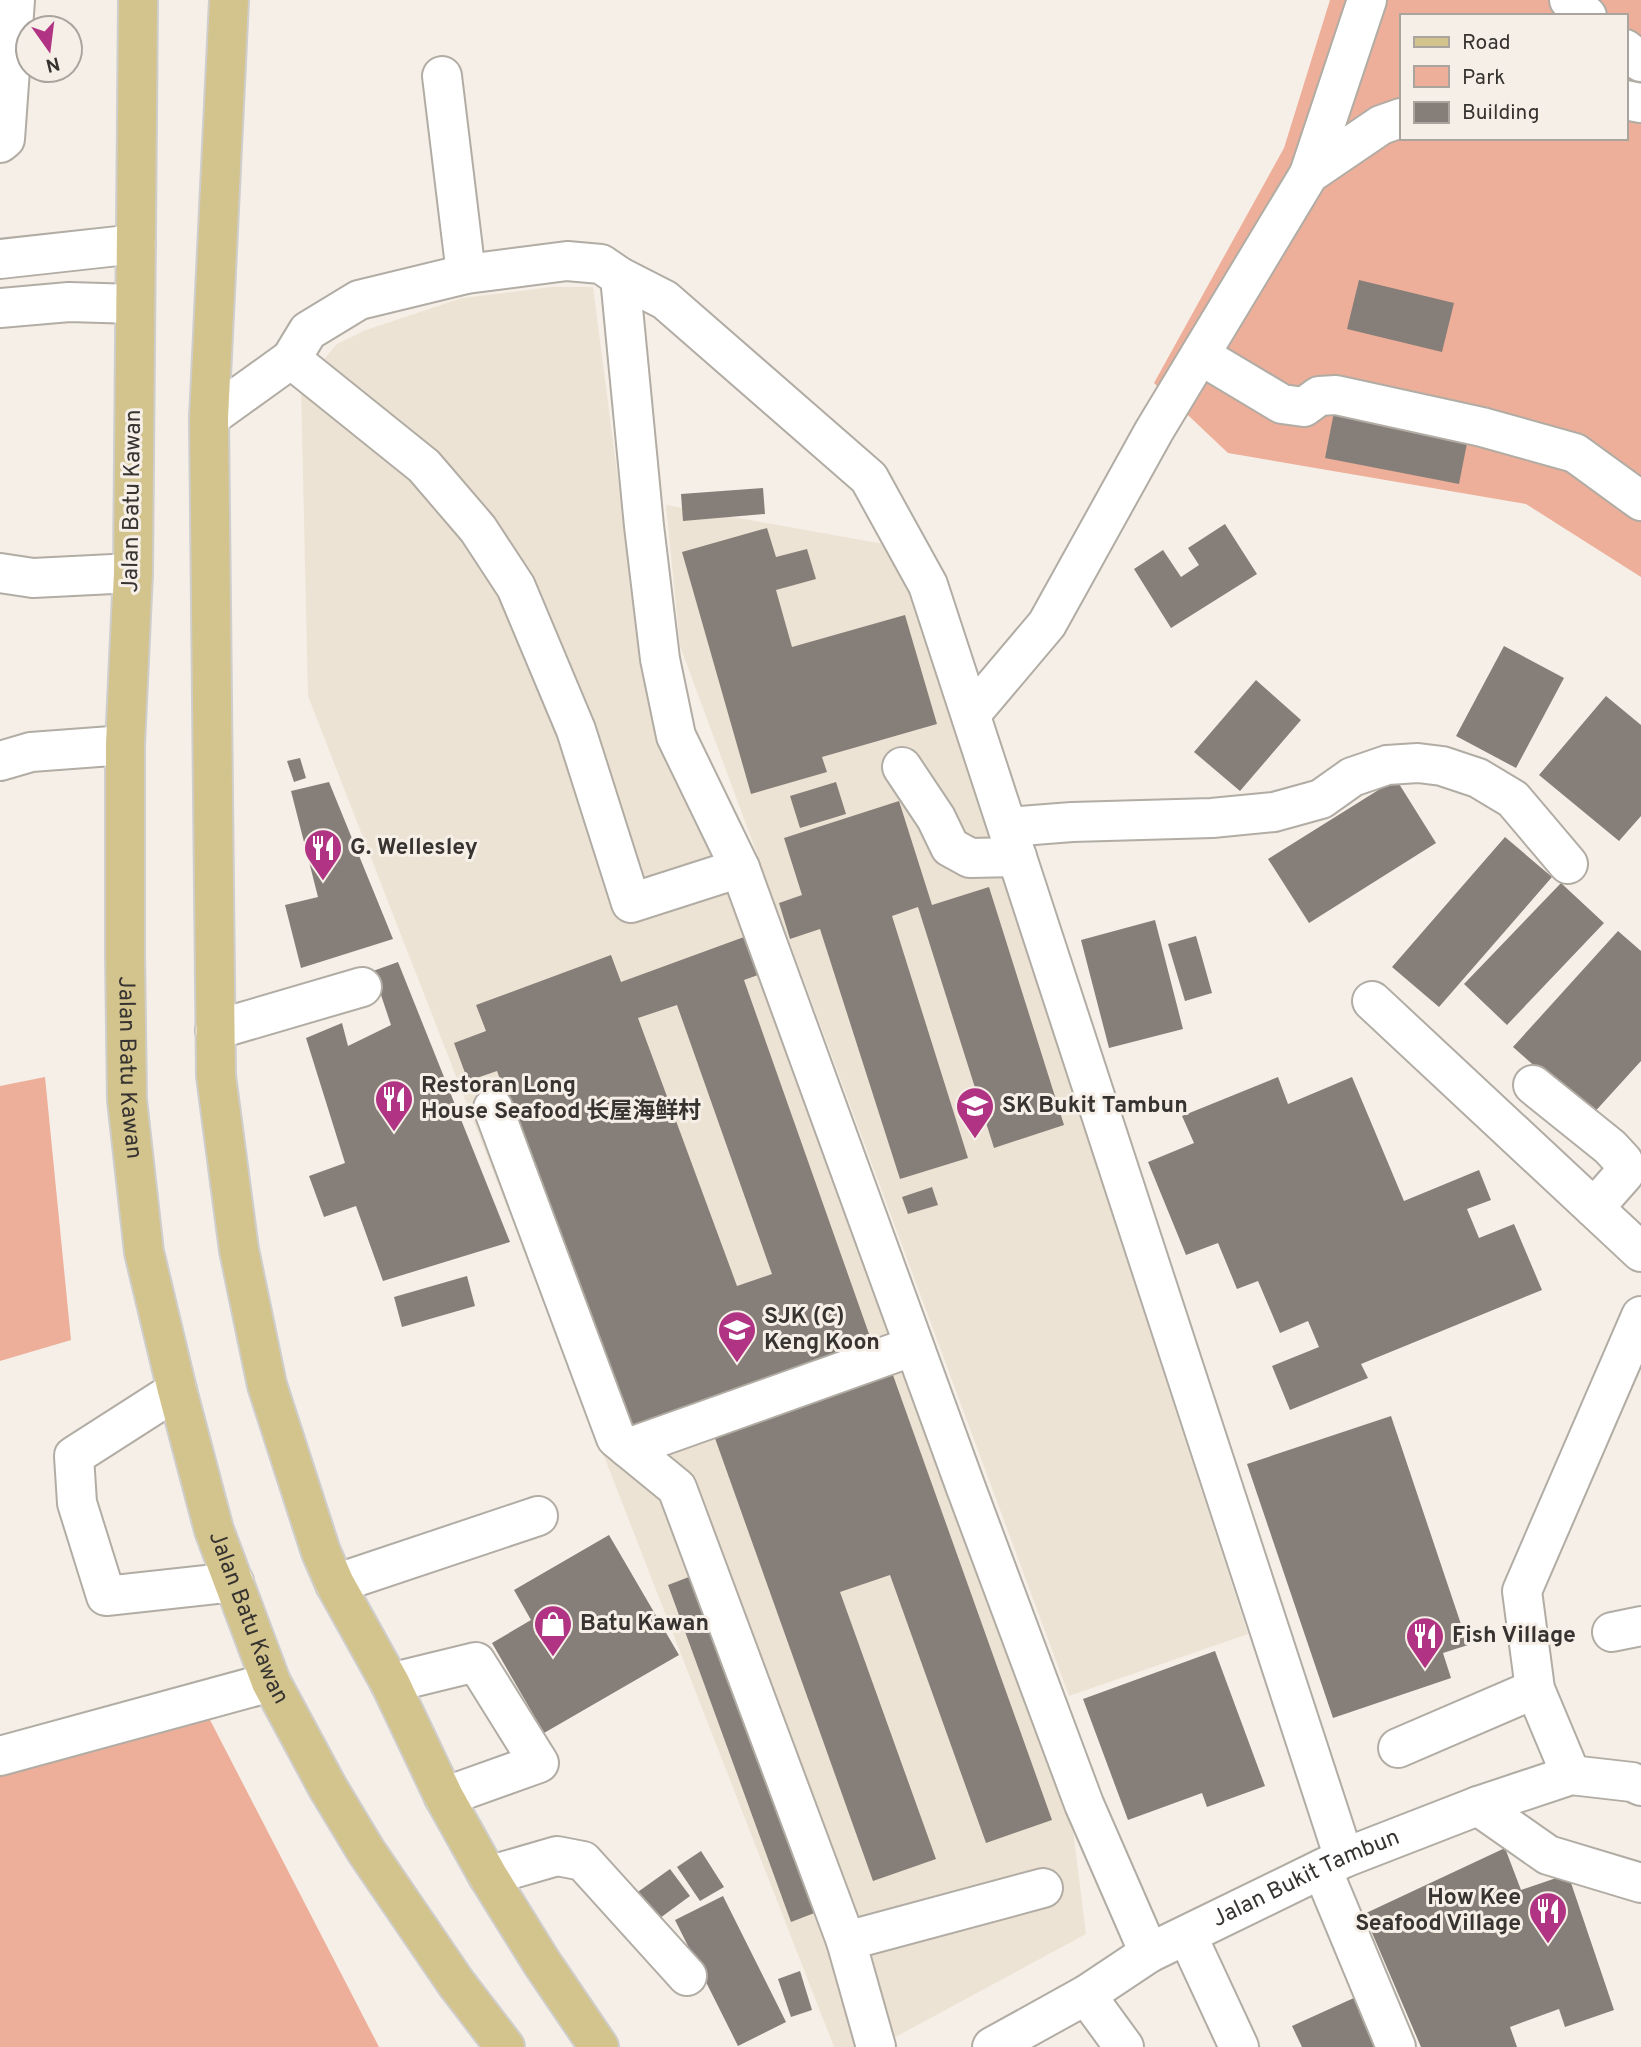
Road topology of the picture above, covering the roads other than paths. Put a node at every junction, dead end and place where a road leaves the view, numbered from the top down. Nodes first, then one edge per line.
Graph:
1 (15, 0) edge
2 (138, 0) edge
3 (229, 0) edge
4 (1367, 0) edge
5 (1569, 0) edge
6 (1585, 14) edge
7 (1627, 51) edge
8 (1641, 62) edge
9 (442, 76) dead end
10 (5, 91) edge
11 (1400, 118) edge
12 (0, 143) edge
13 (1309, 174) junction
14 (136, 244) junction
15 (0, 259) edge
16 (466, 274) junction
17 (620, 277) junction
18 (135, 304) junction
19 (0, 308) edge
20 (1200, 355) junction
21 (291, 359) junction
22 (208, 418) junction
23 (1641, 501) edge
24 (0, 573) edge
25 (133, 573) junction
26 (971, 714) junction
27 (125, 745) junction
28 (0, 761) edge
29 (902, 767) dead end
30 (1012, 842) junction
31 (1568, 864) dead end
32 (740, 868) junction
33 (362, 987) dead end
34 (1372, 1001) dead end
35 (215, 1030) junction
36 (1533, 1085) dead end
37 (493, 1108) dead end
38 (1594, 1208) junction
39 (1641, 1252) edge
40 (1641, 1316) edge
41 (914, 1346) junction
42 (177, 1390) junction
43 (628, 1448) junction
44 (538, 1516) dead end
45 (234, 1582) junction
46 (335, 1584) junction
47 (271, 1682) junction
48 (390, 1683) junction
49 (1535, 1689) junction
50 (1398, 1748) dead end
51 (0, 1756) edge
52 (1571, 1775) junction
53 (1641, 1786) edge
54 (444, 1797) junction
55 (1478, 1806) junction
56 (1333, 1864) junction
57 (488, 1876) junction
58 (1641, 1883) edge
59 (1044, 1888) dead end
60 (1187, 1935) junction
61 (846, 1941) junction
62 (1149, 1953) junction
63 (687, 1976) dead end
64 (456, 1983) junction
65 (1086, 1995) junction
66 (471, 2047) edge
67 (505, 2047) edge
68 (600, 2047) edge
69 (876, 2047) edge
70 (992, 2047) edge
71 (1124, 2047) edge
72 (1239, 2047) edge
73 (1396, 2047) edge

1 - 10 street
2 - 14 main road, Jalan Batu Kawan
3 - 22 main road
4 - 13 street
5 - 6 street
7 - 8 street
9 - 16 street
10 - 12 street
11 - 13 street
13 - 20 street
14 - 15 street
14 - 18 main road, Jalan Batu Kawan
16 - 17 street
16 - 21 street
17 - 26 street
17 - 32 street
18 - 19 street
18 - 25 main road, Jalan Batu Kawan
20 - 23 street
20 - 26 street
21 - 22 street
21 - 32 street
22 - 35 main road
24 - 25 street
25 - 27 main road, Jalan Batu Kawan
26 - 30 street
27 - 28 street
27 - 42 main road, Jalan Batu Kawan
29 - 30 street
30 - 31 street
30 - 56 street
32 - 41 street
33 - 35 street
34 - 38 street
35 - 46 main road
36 - 38 street
37 - 43 street
38 - 39 street
40 - 49 street
41 - 43 street
41 - 62 street
42 - 45 main road, Jalan Batu Kawan
42 - 45 street
43 - 61 street
44 - 46 street
45 - 47 main road, Jalan Batu Kawan
46 - 48 main road
47 - 51 street
47 - 64 main road, Jalan Batu Kawan
48 - 54 main road
48 - 54 street
49 - 50 street
49 - 52 street
52 - 53 street, Jalan Bukit Tambun
52 - 55 street, Jalan Bukit Tambun
54 - 57 main road
55 - 56 street, Jalan Bukit Tambun
55 - 58 street
56 - 60 street, Jalan Bukit Tambun
56 - 73 street
57 - 63 street
57 - 68 main road
59 - 61 street
60 - 62 street, Jalan Bukit Tambun
60 - 72 street
61 - 69 street
62 - 65 street, Jalan Bukit Tambun
64 - 66 main road
64 - 67 main road, Jalan Batu Kawan
65 - 70 street, Jalan Bukit Tambun
65 - 71 street

